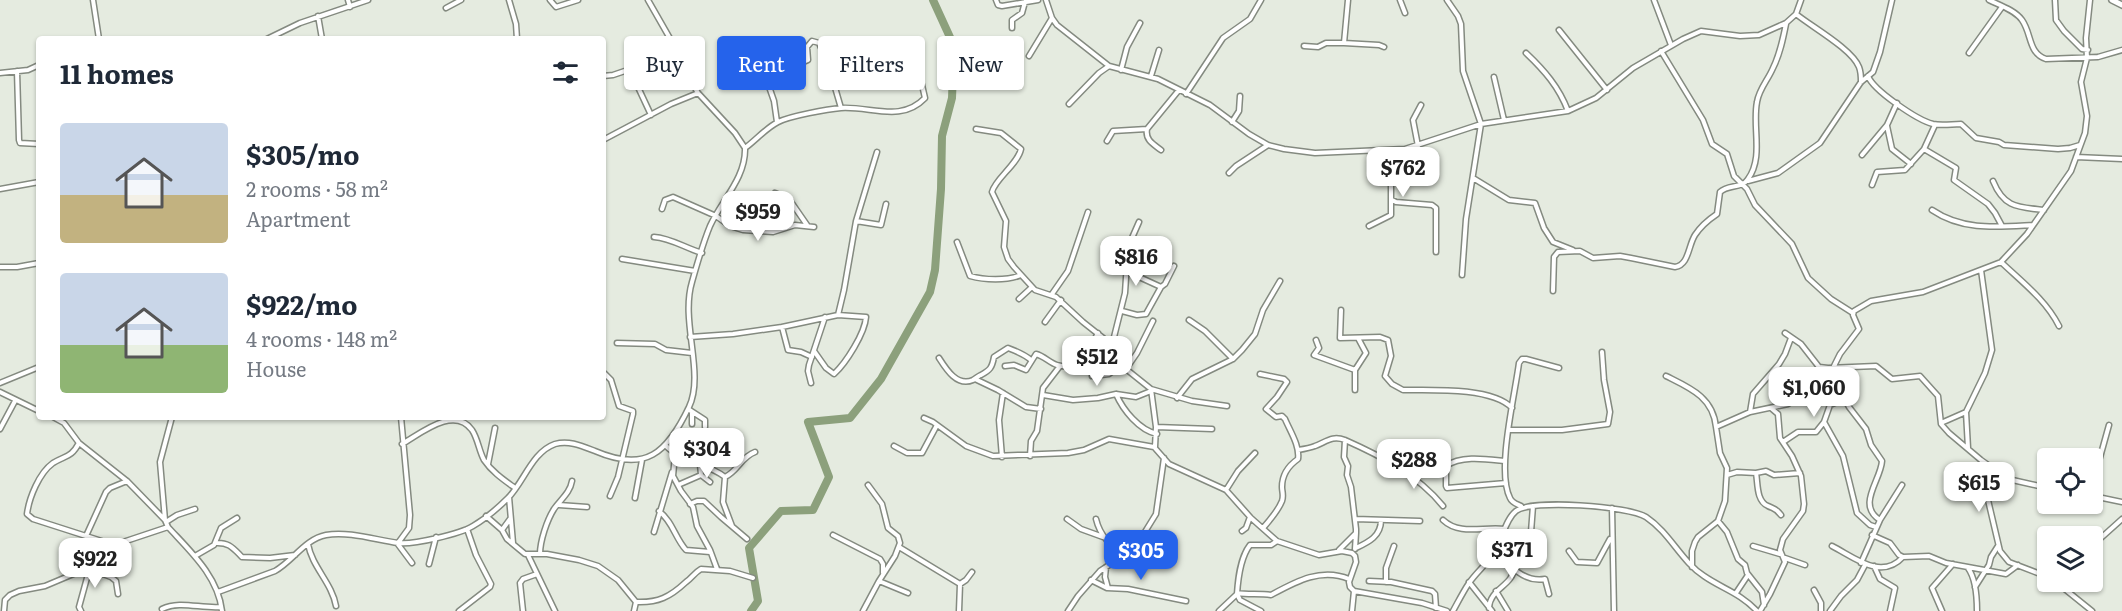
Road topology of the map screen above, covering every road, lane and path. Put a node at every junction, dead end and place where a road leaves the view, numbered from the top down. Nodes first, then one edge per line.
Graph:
1 (93, 0) edge
2 (348, 0) edge
3 (368, 0) edge
4 (461, 0) edge
5 (509, 0) edge
6 (550, 0) edge
7 (578, 0) edge
8 (648, 0) edge
9 (996, 0) edge
10 (1038, 0) edge
11 (1046, 0) edge
12 (1261, 0) edge
13 (1348, 0) edge
14 (1400, 0) edge
15 (1447, 0) edge
16 (1654, 0) edge
17 (1801, 0) edge
18 (1892, 0) edge
19 (1989, 0) edge
20 (2055, 0) edge
21 (2090, 0) edge
22 (2112, 0) edge
23 (1026, 2) junction
24 (2122, 5) edge
25 (350, 7) junction
26 (2002, 7) junction
27 (446, 8) dead end
28 (1405, 13) dead end
29 (1796, 14) junction
30 (318, 16) junction
31 (1052, 18) junction
32 (1140, 23) dead end
33 (1786, 23) junction
34 (1012, 28) dead end
35 (1559, 30) dead end
36 (99, 36) edge
37 (272, 36) edge
38 (321, 36) edge
39 (517, 36) edge
40 (669, 36) edge
41 (1344, 43) junction
42 (1671, 45) junction
43 (1304, 46) dead end
44 (1384, 47) dead end
45 (1159, 50) dead end
46 (2088, 50) junction
47 (2122, 50) edge
48 (1661, 51) junction
49 (1526, 53) dead end
50 (1969, 53) dead end
51 (1029, 56) dead end
52 (2087, 58) junction
53 (36, 66) edge
54 (1109, 66) junction
55 (1121, 70) junction
56 (17, 71) junction
57 (624, 72) edge
58 (0, 73) edge
59 (606, 76) edge
60 (1151, 76) junction
61 (1868, 76) junction
62 (1494, 77) dead end
63 (1861, 82) junction
64 (639, 90) edge
65 (696, 90) edge
66 (924, 90) edge
67 (1179, 90) junction
68 (1607, 90) junction
69 (698, 93) junction
70 (1186, 94) junction
71 (1240, 96) dead end
72 (1897, 103) junction
73 (1069, 104) dead end
74 (1421, 105) dead end
75 (841, 108) junction
76 (1568, 111) junction
77 (651, 115) junction
78 (1504, 120) junction
79 (777, 122) junction
80 (1232, 122) junction
81 (1481, 124) junction
82 (1887, 125) junction
83 (1935, 125) junction
84 (976, 129) dead end
85 (1147, 129) junction
86 (606, 138) edge
87 (1107, 141) dead end
88 (36, 144) edge
89 (1268, 145) junction
90 (2080, 145) junction
91 (1418, 146) junction
92 (745, 148) junction
93 (1405, 149) junction
94 (1924, 149) junction
95 (1161, 150) dead end
96 (877, 152) dead end
97 (1862, 155) dead end
98 (2076, 157) junction
99 (2122, 159) edge
100 (1911, 164) junction
101 (1229, 174) dead end
102 (1473, 177) junction
103 (1993, 181) dead end
104 (36, 183) edge
105 (1745, 183) junction
106 (1872, 184) dead end
107 (0, 189) edge
108 (775, 193) dead end
109 (1392, 200) junction
110 (886, 204) dead end
111 (662, 209) dead end
112 (1932, 210) dead end
113 (2044, 210) junction
114 (1088, 212) dead end
115 (716, 216) junction
116 (856, 221) junction
117 (1139, 222) dead end
118 (807, 225) junction
119 (2033, 225) junction
120 (1369, 226) dead end
121 (2002, 226) junction
122 (814, 227) dead end
123 (654, 237) dead end
124 (957, 242) dead end
125 (1575, 251) junction
126 (1436, 252) dead end
127 (702, 253) junction
128 (622, 259) dead end
129 (2001, 262) junction
130 (36, 264) edge
131 (1174, 266) dead end
132 (0, 267) edge
133 (1981, 270) junction
134 (695, 271) junction
135 (1126, 271) junction
136 (1462, 274) dead end
137 (1021, 275) junction
138 (1280, 281) dead end
139 (1032, 287) junction
140 (1161, 287) junction
141 (1553, 291) dead end
142 (1052, 294) junction
143 (1019, 299) dead end
144 (1061, 300) junction
145 (1341, 310) dead end
146 (1122, 311) junction
147 (1853, 313) junction
148 (838, 315) junction
149 (825, 317) junction
150 (1189, 320) dead end
151 (1153, 321) dead end
152 (1045, 322) dead end
153 (2059, 326) dead end
154 (782, 327) junction
155 (1098, 333) junction
156 (1785, 333) dead end
157 (690, 337) junction
158 (1358, 338) junction
159 (1791, 338) junction
160 (1316, 340) dead end
161 (617, 343) dead end
162 (1112, 345) junction
163 (814, 351) junction
164 (1602, 352) dead end
165 (692, 353) junction
166 (812, 357) junction
167 (939, 358) dead end
168 (1233, 359) junction
169 (1032, 360) junction
170 (1121, 365) junction
171 (1005, 366) dead end
172 (1060, 366) junction
173 (36, 368) edge
174 (1558, 368) dead end
175 (1830, 368) junction
176 (1126, 369) junction
177 (1355, 370) junction
178 (1260, 374) dead end
179 (606, 375) edge
180 (1092, 376) dead end
181 (1666, 376) dead end
182 (975, 379) junction
183 (0, 383) edge
184 (811, 383) dead end
185 (1820, 384) dead end
186 (1151, 390) junction
187 (1355, 390) dead end
188 (0, 392) edge
189 (1002, 393) junction
190 (1116, 394) junction
191 (1043, 395) junction
192 (1177, 398) junction
193 (1844, 399) junction
194 (15, 401) junction
195 (1227, 406) dead end
196 (1512, 408) junction
197 (1770, 408) junction
198 (1041, 409) junction
199 (36, 410) edge
200 (690, 411) junction
201 (1750, 412) junction
202 (1966, 412) junction
203 (924, 418) dead end
204 (58, 420) edge
205 (171, 420) edge
206 (400, 420) edge
207 (1824, 422) junction
208 (1941, 423) junction
209 (692, 424) dead end
210 (937, 425) junction
211 (2109, 425) dead end
212 (705, 427) dead end
213 (1156, 427) junction
214 (1716, 427) junction
215 (495, 428) dead end
216 (0, 429) edge
217 (1212, 429) dead end
218 (1509, 430) junction
219 (1156, 434) junction
220 (1345, 440) junction
221 (1783, 442) junction
222 (79, 443) junction
223 (402, 444) junction
224 (666, 446) junction
225 (894, 446) dead end
226 (1155, 448) junction
227 (2103, 448) edge
228 (1968, 449) junction
229 (1298, 450) junction
230 (755, 452) dead end
231 (1255, 453) dead end
232 (675, 455) junction
233 (1030, 456) junction
234 (1002, 457) junction
235 (1164, 458) junction
236 (622, 460) junction
237 (642, 460) junction
238 (1504, 461) junction
239 (700, 464) junction
240 (488, 465) junction
241 (673, 472) junction
242 (1756, 473) junction
243 (1800, 473) junction
244 (701, 475) junction
245 (1727, 476) junction
246 (725, 477) junction
247 (2008, 479) junction
248 (128, 481) junction
249 (572, 481) dead end
250 (710, 482) dead end
251 (1506, 483) junction
252 (1902, 484) dead end
253 (678, 485) junction
254 (868, 485) dead end
255 (2037, 486) edge
256 (515, 488) junction
257 (1226, 490) junction
258 (509, 496) junction
259 (610, 496) dead end
260 (636, 498) dead end
261 (2103, 498) edge
262 (2122, 502) edge
263 (690, 504) junction
264 (558, 505) junction
265 (1443, 506) dead end
266 (1533, 506) junction
267 (586, 507) dead end
268 (1522, 507) junction
269 (1612, 508) junction
270 (195, 509) dead end
271 (659, 511) junction
272 (1780, 515) dead end
273 (486, 516) junction
274 (1250, 517) junction
275 (237, 518) dead end
276 (510, 519) junction
277 (1067, 519) dead end
278 (1096, 519) dead end
279 (1355, 519) junction
280 (2122, 519) edge
281 (1381, 520) junction
282 (1443, 520) dead end
283 (1880, 520) junction
284 (1420, 521) dead end
285 (1718, 521) junction
286 (167, 523) junction
287 (732, 526) junction
288 (1876, 527) junction
289 (1263, 528) junction
290 (467, 529) junction
291 (1505, 529) junction
292 (502, 530) junction
293 (1242, 531) dead end
294 (654, 532) dead end
295 (1356, 533) junction
296 (833, 535) dead end
297 (1872, 535) junction
298 (86, 536) junction
299 (2103, 536) edge
300 (436, 537) junction
301 (1104, 538) junction
302 (1611, 538) junction
303 (747, 539) dead end
304 (1277, 541) junction
305 (215, 543) junction
306 (398, 543) junction
307 (308, 544) junction
308 (1138, 544) junction
309 (114, 545) junction
310 (513, 545) junction
311 (1394, 546) dead end
312 (1753, 546) dead end
313 (1832, 546) dead end
314 (1998, 546) junction
315 (899, 547) junction
316 (1166, 547) dead end
317 (1356, 548) junction
318 (1496, 549) junction
319 (1338, 551) junction
320 (1569, 551) dead end
321 (710, 552) junction
322 (297, 554) junction
323 (540, 554) junction
324 (1780, 554) junction
325 (528, 555) junction
326 (195, 556) junction
327 (1125, 556) junction
328 (1355, 556) junction
329 (1903, 557) junction
330 (1785, 558) junction
331 (1532, 560) dead end
332 (412, 563) dead end
333 (429, 564) dead end
334 (1863, 564) junction
335 (1954, 564) junction
336 (1805, 565) dead end
337 (2018, 565) junction
338 (91, 566) junction
339 (1874, 566) junction
340 (1106, 567) junction
341 (1692, 567) junction
342 (1968, 567) junction
343 (1514, 568) junction
344 (717, 569) junction
345 (1987, 569) junction
346 (972, 572) dead end
347 (2037, 573) edge
348 (537, 574) junction
349 (882, 575) junction
350 (1749, 575) junction
351 (753, 578) dead end
352 (1349, 579) junction
353 (1091, 580) junction
354 (879, 581) junction
355 (1369, 581) dead end
356 (1386, 582) junction
357 (1469, 582) junction
358 (960, 584) junction
359 (1975, 587) junction
360 (1107, 588) junction
361 (1814, 590) dead end
362 (1354, 591) junction
363 (1496, 591) junction
364 (218, 592) junction
365 (2068, 592) edge
366 (908, 593) dead end
367 (1736, 593) junction
368 (118, 594) dead end
369 (1237, 594) junction
370 (1550, 594) dead end
371 (1186, 601) dead end
372 (636, 602) junction
373 (1246, 603) junction
374 (336, 606) dead end
375 (1764, 606) junction
376 (1436, 608) junction
377 (162, 609) dead end
378 (212, 609) edge
379 (221, 609) edge
380 (1491, 610) edge
381 (4, 611) edge
382 (81, 611) edge
383 (459, 611) edge
384 (523, 611) edge
385 (555, 611) edge
386 (634, 611) edge
387 (863, 611) edge
388 (959, 611) edge
389 (1068, 611) edge
390 (1219, 611) edge
391 (1248, 611) edge
392 (1261, 611) edge
393 (1352, 611) edge
394 (1447, 611) edge
395 (1453, 611) edge
396 (1508, 611) edge
397 (1614, 611) edge
398 (1759, 611) edge
399 (1821, 611) edge
400 (1830, 611) edge
401 (1890, 611) edge
402 (1942, 611) edge
403 (1977, 611) edge
404 (2092, 611) edge

1 - 36 street
2 - 25 street
3 - 25 street
4 - 27 street
5 - 39 street
6 - 7 street
8 - 40 street
9 - 23 street
10 - 23 street
11 - 31 street
12 - 70 street
13 - 41 street
14 - 28 street
15 - 81 street
16 - 42 street
17 - 29 street
18 - 61 street
19 - 26 street
20 - 46 street
21 - 46 street
22 - 24 street
23 - 34 street
25 - 30 street
26 - 50 street
26 - 52 street
29 - 33 street
29 - 63 street
30 - 37 street
30 - 38 street
31 - 51 street
31 - 54 street
32 - 55 street
33 - 42 street
33 - 105 street
35 - 68 street
41 - 43 street
41 - 44 street
42 - 48 street
45 - 60 street
46 - 52 street
47 - 52 street
48 - 68 street
48 - 105 street
49 - 76 street
52 - 90 street
53 - 56 street
54 - 55 street
54 - 73 street
55 - 60 street
56 - 58 street
56 - 88 street
57 - 59 street
60 - 67 street
61 - 63 street
61 - 72 street
62 - 78 street
63 - 105 street
64 - 77 street
65 - 69 street
66 - 75 street
67 - 70 street
67 - 85 street
68 - 76 street
69 - 77 street
69 - 92 street
70 - 80 street
71 - 80 street
72 - 82 street
72 - 83 street
74 - 91 street
75 - 79 street
75 - 79 street
76 - 78 street
77 - 86 street
78 - 81 street
79 - 92 street
80 - 89 street
81 - 91 street
81 - 102 street
82 - 97 street
82 - 100 street
83 - 90 street
83 - 94 street
84 - 137 street
85 - 87 street
85 - 95 street
89 - 93 street
89 - 101 street
90 - 98 street
91 - 93 street
92 - 115 street
93 - 109 street
94 - 100 street
94 - 121 street
96 - 116 street
98 - 99 street
98 - 113 street
100 - 106 street
102 - 125 street
102 - 136 street
103 - 113 street
104 - 107 street
105 - 125 street
105 - 147 street
108 - 118 street
109 - 120 street
109 - 126 street
110 - 116 street
111 - 115 street
112 - 121 street
113 - 119 street
114 - 142 street
115 - 118 street
115 - 127 street
116 - 148 street
117 - 135 street
118 - 122 street
119 - 121 street
119 - 129 street
123 - 127 street
124 - 137 street
125 - 141 street
127 - 134 street
128 - 134 street
129 - 133 street
129 - 153 street
130 - 132 street
131 - 140 street
133 - 147 street
133 - 202 street
134 - 157 street
135 - 140 street
135 - 146 street
137 - 139 street
138 - 168 street
139 - 142 street
139 - 143 street
140 - 146 street
142 - 144 street
144 - 152 street
144 - 155 street
145 - 158 street
146 - 162 street
147 - 175 street
148 - 149 street
148 - 163 street
149 - 154 street
149 - 163 street
150 - 168 street
151 - 176 street
154 - 157 street
154 - 166 street
155 - 162 street
155 - 172 street
156 - 159 street
157 - 165 street
158 - 177 street
158 - 196 street
159 - 175 street
159 - 201 street
160 - 177 street
161 - 165 street
162 - 170 street
163 - 166 street
164 - 218 street
165 - 200 street
166 - 184 street
167 - 182 street
168 - 192 street
169 - 171 street
169 - 172 street
169 - 182 street
170 - 176 street
170 - 180 street
172 - 191 street
173 - 183 street
174 - 196 street
175 - 193 street
175 - 208 street
176 - 186 street
177 - 187 street
178 - 229 street
179 - 236 street
181 - 214 street
182 - 189 street
185 - 197 street
186 - 190 street
186 - 192 street
186 - 213 street
188 - 194 street
189 - 198 street
189 - 234 street
190 - 191 street
190 - 219 street
191 - 198 street
192 - 195 street
193 - 207 street
193 - 283 street
194 - 199 street
194 - 216 street
196 - 218 street
197 - 201 street
197 - 221 street
198 - 233 street
200 - 209 street
200 - 212 street
200 - 224 street
201 - 214 street
202 - 208 street
202 - 228 street
203 - 210 street
204 - 222 street
205 - 286 street
206 - 223 street
207 - 221 street
207 - 288 street
208 - 228 street
210 - 225 street
210 - 234 street
211 - 227 street
213 - 217 street
213 - 219 street
214 - 245 street
215 - 240 street
218 - 238 street
219 - 226 street
220 - 229 street
220 - 265 street
220 - 279 street
221 - 243 street
222 - 248 street
222 - 298 street
223 - 240 street
223 - 306 street
224 - 232 street
224 - 237 street
226 - 233 street
226 - 235 street
228 - 247 street
229 - 289 street
230 - 246 street
231 - 257 street
232 - 239 street
232 - 241 street
233 - 234 street
235 - 257 street
235 - 308 street
236 - 237 street
236 - 256 street
236 - 259 street
237 - 260 street
238 - 251 street
238 - 251 street
239 - 244 street
239 - 246 street
240 - 256 street
241 - 253 street
241 - 271 street
242 - 243 street
242 - 245 street
242 - 272 street
243 - 324 street
244 - 250 street
244 - 253 street
245 - 285 street
246 - 287 street
247 - 255 street
247 - 314 street
248 - 286 street
248 - 298 street
249 - 264 street
251 - 268 street
252 - 283 street
253 - 263 street
254 - 315 street
256 - 258 street
257 - 274 street
258 - 273 street
258 - 276 street
261 - 262 street
263 - 287 street
263 - 321 street
264 - 267 street
264 - 323 street
266 - 268 street
266 - 269 street
266 - 331 street
268 - 291 street
269 - 302 street
269 - 341 street
270 - 286 street
271 - 294 street
271 - 321 street
273 - 290 street
273 - 292 street
274 - 289 street
274 - 293 street
275 - 305 street
276 - 292 street
276 - 310 street
277 - 301 street
278 - 301 street
279 - 281 street
279 - 295 street
280 - 299 street
281 - 284 street
281 - 317 street
282 - 291 street
283 - 288 street
285 - 341 street
285 - 350 street
286 - 309 street
286 - 326 street
287 - 303 street
288 - 297 street
289 - 304 street
290 - 300 street
290 - 383 street
291 - 318 street
292 - 310 street
295 - 317 street
295 - 319 street
296 - 349 street
297 - 329 street
297 - 334 street
298 - 309 street
300 - 306 street
300 - 333 street
301 - 327 street
302 - 320 street
302 - 397 street
304 - 319 street
304 - 369 street
305 - 322 street
305 - 326 street
306 - 307 street
306 - 332 street
307 - 322 street
307 - 374 street
308 - 316 street
308 - 327 street
309 - 338 street
310 - 325 street
311 - 356 street
312 - 324 street
313 - 334 street
314 - 337 street
314 - 345 street
315 - 349 street
315 - 358 street
317 - 328 street
318 - 343 street
318 - 357 street
319 - 328 street
321 - 344 street
322 - 364 street
323 - 325 street
323 - 372 street
324 - 330 street
325 - 348 street
326 - 364 street
327 - 340 street
328 - 352 street
329 - 335 street
329 - 339 street
330 - 336 street
330 - 375 street
334 - 339 street
334 - 400 street
335 - 342 street
335 - 402 street
337 - 345 street
337 - 347 street
338 - 368 street
338 - 381 street
338 - 382 street
339 - 401 street
340 - 353 street
340 - 360 street
341 - 367 street
342 - 345 street
342 - 359 street
343 - 363 street
343 - 370 street
344 - 351 street
344 - 372 street
345 - 359 street
346 - 358 street
348 - 384 street
348 - 385 street
349 - 354 street
350 - 367 street
350 - 375 street
352 - 362 street
352 - 369 street
353 - 360 street
353 - 389 street
354 - 366 street
354 - 387 street
355 - 356 street
356 - 376 street
357 - 380 street
357 - 395 street
358 - 388 street
359 - 403 street
360 - 371 street
361 - 399 street
362 - 376 street
362 - 393 street
363 - 380 street
363 - 396 street
364 - 379 street
365 - 404 street
367 - 398 street
369 - 373 street
369 - 390 street
372 - 386 street
373 - 391 street
373 - 392 street
375 - 398 street
376 - 394 street
377 - 378 street
378 - 379 street

